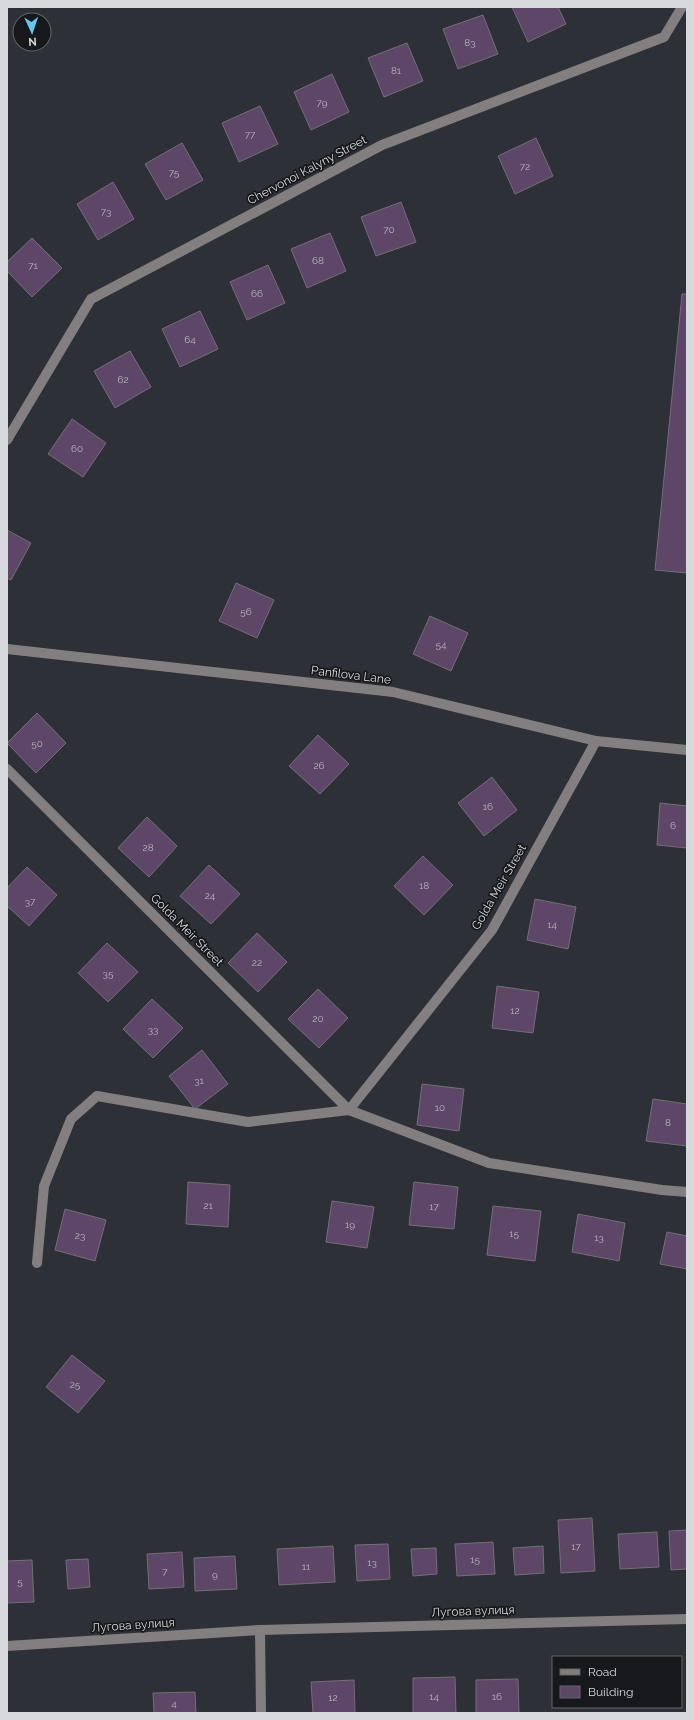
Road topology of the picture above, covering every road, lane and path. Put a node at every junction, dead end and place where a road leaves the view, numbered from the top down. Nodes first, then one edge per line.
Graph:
1 (682, 7) edge
2 (7, 440) edge
3 (7, 649) edge
4 (596, 741) junction
5 (687, 750) edge
6 (7, 769) edge
7 (349, 1110) junction
8 (687, 1192) edge
9 (37, 1263) dead end
10 (687, 1619) edge
11 (260, 1630) junction
12 (7, 1646) edge
13 (261, 1713) edge

1 - 2 street, Chervonoi Kalyny Street
3 - 4 street, Panfilova Lane
4 - 5 street, Panfilova Lane
4 - 7 street, Golda Meir Street
6 - 7 street, Golda Meir Street
7 - 8 street, Golda Meir Street
7 - 9 street, Golda Meir Street
10 - 11 street, Лугова вулиця
11 - 12 street, Лугова вулиця
11 - 13 street

